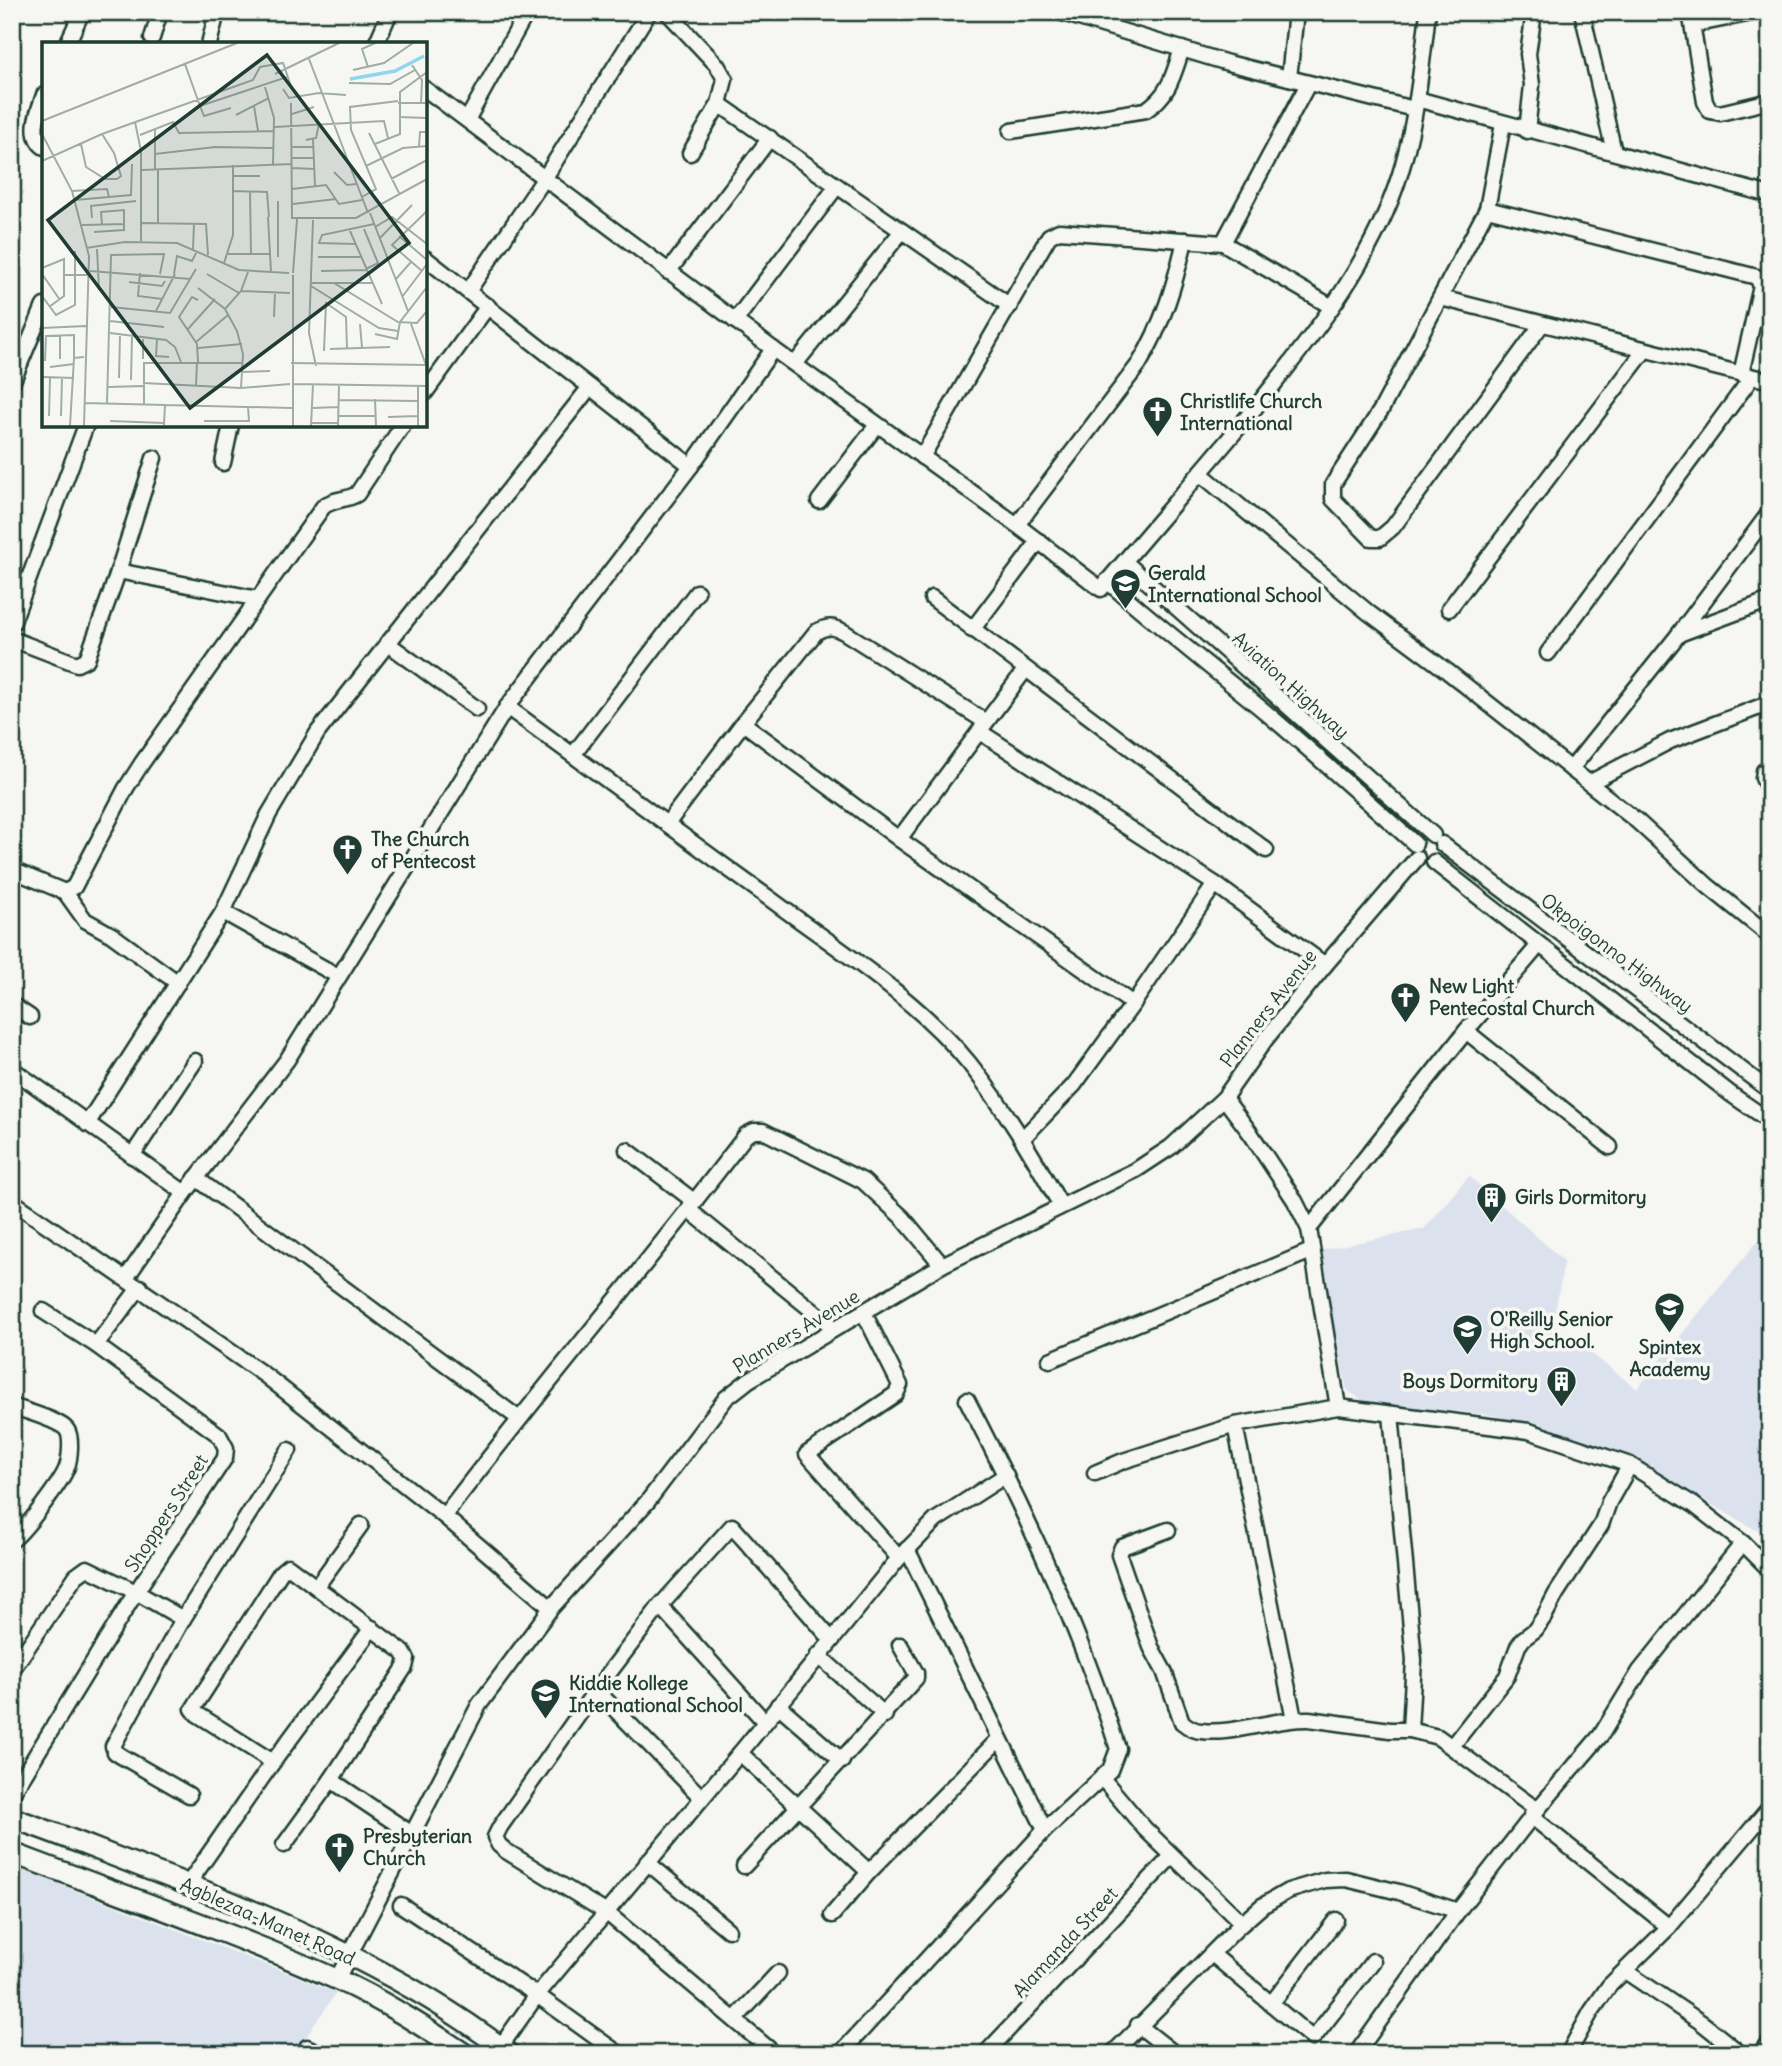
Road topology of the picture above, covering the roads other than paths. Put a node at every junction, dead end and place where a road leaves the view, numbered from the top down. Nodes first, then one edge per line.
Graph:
1 (82, 12) edge
2 (160, 12) edge
3 (217, 12) edge
4 (390, 12) edge
5 (527, 12) edge
6 (649, 12) edge
7 (667, 12) edge
8 (1059, 12) edge
9 (1296, 12) edge
10 (1428, 12) edge
11 (1534, 12) edge
12 (1582, 12) edge
13 (1757, 12) edge
14 (1692, 19) edge
15 (152, 38) dead end
16 (68, 42) edge
17 (210, 42) edge
18 (377, 42) edge
19 (1182, 49) junction
20 (1289, 78) junction
21 (1308, 84) junction
22 (427, 90) edge
23 (1770, 101) edge
24 (42, 103) edge
25 (719, 104) junction
26 (1416, 104) junction
27 (467, 120) junction
28 (1503, 124) junction
29 (1012, 131) dead end
30 (1527, 131) junction
31 (770, 138) junction
32 (42, 146) edge
33 (1614, 152) junction
34 (690, 153) dead end
35 (544, 179) junction
36 (837, 186) junction
37 (1770, 195) edge
38 (1487, 209) junction
39 (902, 230) junction
40 (1185, 240) junction
41 (1223, 243) junction
42 (427, 259) edge
43 (668, 272) junction
44 (468, 290) junction
45 (1441, 298) junction
46 (488, 306) junction
47 (1010, 306) junction
48 (1332, 307) junction
49 (42, 316) edge
50 (735, 321) junction
51 (1542, 324) junction
52 (38, 336) edge
53 (773, 349) junction
54 (1645, 350) junction
55 (795, 364) junction
56 (1746, 375) junction
57 (1770, 381) edge
58 (12, 383) edge
59 (590, 387) junction
60 (427, 390) edge
61 (877, 425) junction
62 (85, 427) edge
63 (231, 427) edge
64 (402, 427) edge
65 (922, 457) junction
66 (154, 458) dead end
67 (223, 463) dead end
68 (691, 466) junction
69 (1201, 474) junction
70 (819, 501) dead end
71 (1770, 512) edge
72 (1017, 525) junction
73 (1039, 541) junction
74 (1125, 562) junction
75 (118, 571) junction
76 (1104, 585) junction
77 (697, 592) dead end
78 (932, 598) dead end
79 (258, 599) junction
80 (1770, 600) edge
81 (1449, 609) dead end
82 (12, 624) edge
83 (972, 630) junction
84 (1679, 634) junction
85 (12, 639) edge
86 (387, 643) junction
87 (1548, 653) dead end
88 (1025, 670) junction
89 (1770, 703) edge
90 (507, 707) junction
91 (477, 709) dead end
92 (743, 723) junction
93 (983, 727) junction
94 (573, 755) junction
95 (1770, 767) edge
96 (1571, 769) junction
97 (1589, 783) junction
98 (1770, 792) edge
99 (667, 824) junction
100 (898, 839) junction
101 (1437, 840) junction
102 (1266, 850) dead end
103 (1416, 851) junction
104 (1434, 862) junction
105 (12, 870) edge
106 (1214, 884) junction
107 (65, 892) junction
108 (223, 912) junction
109 (1770, 936) edge
110 (1539, 945) junction
111 (1325, 965) junction
112 (338, 976) junction
113 (177, 982) junction
114 (12, 1004) edge
115 (1133, 1004) junction
116 (30, 1017) dead end
117 (1466, 1031) junction
118 (195, 1061) dead end
119 (12, 1069) edge
120 (1770, 1091) edge
121 (1224, 1098) junction
122 (1770, 1121) edge
123 (87, 1124) junction
124 (1023, 1138) junction
125 (1610, 1147) dead end
126 (627, 1150) dead end
127 (132, 1156) junction
128 (196, 1178) junction
129 (185, 1193) junction
130 (12, 1201) edge
131 (692, 1206) junction
132 (1060, 1206) junction
133 (1308, 1229) junction
134 (1311, 1251) junction
135 (942, 1265) junction
136 (126, 1278) junction
137 (140, 1287) junction
138 (43, 1311) dead end
139 (863, 1313) junction
140 (834, 1328) junction
141 (96, 1345) junction
142 (1050, 1360) dead end
143 (967, 1400) dead end
144 (12, 1406) edge
145 (1338, 1407) junction
146 (1391, 1414) junction
147 (519, 1418) junction
148 (1235, 1425) junction
149 (289, 1450) dead end
150 (1630, 1465) junction
151 (1095, 1473) dead end
152 (1006, 1475) junction
153 (443, 1516) junction
154 (361, 1525) dead end
155 (1168, 1530) dead end
156 (12, 1540) edge
157 (1743, 1543) junction
158 (903, 1553) junction
159 (1770, 1570) edge
160 (317, 1586) junction
161 (136, 1592) junction
162 (660, 1606) junction
163 (551, 1608) junction
164 (183, 1619) junction
165 (372, 1628) junction
166 (831, 1639) junction
167 (900, 1645) dead end
168 (818, 1655) junction
169 (12, 1670) edge
170 (596, 1690) junction
171 (778, 1705) junction
172 (885, 1715) junction
173 (1294, 1719) junction
174 (765, 1722) junction
175 (1410, 1730) junction
176 (999, 1739) junction
177 (1452, 1746) junction
178 (740, 1753) junction
179 (842, 1761) junction
180 (273, 1762) junction
181 (1102, 1778) junction
182 (331, 1780) junction
183 (12, 1794) edge
184 (189, 1795) dead end
185 (702, 1798) junction
186 (1770, 1807) edge
187 (797, 1808) junction
188 (1534, 1813) junction
189 (12, 1818) edge
190 (1045, 1830) junction
191 (412, 1834) junction
192 (284, 1845) dead end
193 (12, 1853) edge
194 (1172, 1856) junction
195 (647, 1862) junction
196 (744, 1866) dead end
197 (869, 1871) junction
198 (188, 1884) junction
199 (401, 1905) dead end
200 (1458, 1911) junction
201 (607, 1913) junction
202 (832, 1915) dead end
203 (1336, 1920) dead end
204 (1242, 1923) junction
205 (1669, 1927) junction
206 (727, 1930) dead end
207 (1212, 1954) junction
208 (350, 1956) junction
209 (1373, 1961) dead end
210 (1625, 1971) junction
211 (778, 1973) dead end
212 (337, 1979) junction
213 (537, 1995) junction
214 (1271, 2004) junction
215 (735, 2019) junction
216 (1138, 2025) junction
217 (1770, 2042) edge
218 (307, 2047) dead end
219 (505, 2050) edge
220 (322, 2054) edge
221 (465, 2054) edge
222 (619, 2054) edge
223 (775, 2054) edge
224 (841, 2054) edge
225 (985, 2054) edge
226 (1112, 2054) edge
227 (1175, 2054) edge
228 (1356, 2054) edge
229 (1568, 2054) edge
230 (1741, 2054) edge
231 (1760, 2054) edge

1 - 16 street
2 - 15 street
3 - 17 street
4 - 18 street
5 - 27 street
6 - 35 street
7 - 25 street
8 - 19 street
9 - 20 street
10 - 26 street
11 - 30 street
12 - 33 street
13 - 14 street
14 - 23 street
19 - 20 street
19 - 29 street
20 - 21 street
21 - 26 street
21 - 41 street
22 - 27 street, Aviation Highway
24 - 32 street
25 - 31 street
25 - 34 street
26 - 28 street
26 - 48 street
27 - 35 street, Aviation Highway
28 - 30 street
28 - 38 street
30 - 33 street
31 - 36 street
31 - 43 street
33 - 37 street
35 - 43 street, Aviation Highway
35 - 44 street
36 - 39 street
36 - 50 street
38 - 45 street
38 - 56 street
39 - 47 street
39 - 55 street
40 - 41 street
40 - 47 street
40 - 72 street
41 - 48 street
42 - 44 street
43 - 50 street, Aviation Highway
44 - 46 street
45 - 51 street
45 - 51 street
46 - 59 street
46 - 60 street
47 - 65 street
48 - 69 street
49 - 52 street
50 - 53 street, Aviation Highway
51 - 54 street
52 - 58 street
53 - 55 street, Aviation Highway
53 - 68 street
54 - 56 street
54 - 81 street
55 - 61 street, Aviation Highway
56 - 57 street
56 - 87 street
59 - 68 street
59 - 86 street
61 - 65 street, Aviation Highway
61 - 70 street
62 - 82 street
63 - 67 street
64 - 79 street
65 - 72 street, Aviation Highway
66 - 75 street
68 - 90 street
69 - 74 street
69 - 96 street
71 - 84 street
72 - 73 street, Aviation Highway
73 - 76 street, Aviation Highway
73 - 83 street
74 - 76 street
74 - 101 street, Aviation Highway
75 - 79 street
75 - 85 street
76 - 103 street, Aviation Highway
77 - 94 street
78 - 83 street
79 - 107 street
80 - 84 street
83 - 88 street
84 - 96 street
86 - 91 street
86 - 108 street
88 - 93 street
88 - 102 street
89 - 97 street
90 - 94 street
90 - 112 street
92 - 93 street
92 - 99 street
92 - 100 street
93 - 100 street
93 - 106 street
94 - 99 street
95 - 98 street
96 - 97 street
97 - 109 street
99 - 124 street
100 - 115 street
101 - 103 street
101 - 104 street
101 - 120 street, Okpoigonno Highway
103 - 104 street
103 - 111 street, Planners Avenue
104 - 110 street, Okpoigonno Highway
105 - 107 street
106 - 111 street
106 - 115 street
107 - 113 street
108 - 112 street
108 - 113 street
110 - 117 street
110 - 122 street, Okpoigonno Highway
111 - 121 street, Planners Avenue
112 - 128 street
113 - 123 street
114 - 116 street
115 - 124 street
117 - 125 street
117 - 133 street
118 - 127 street
119 - 123 street
121 - 132 street, Planners Avenue
121 - 133 street
123 - 127 street
124 - 132 street
126 - 131 street
127 - 129 street
128 - 129 street
128 - 147 street
129 - 136 street
130 - 136 street
131 - 135 street
131 - 140 street
131 - 147 street
132 - 135 street, Planners Avenue
133 - 134 street
134 - 142 street
134 - 145 street
135 - 139 street, Planners Avenue
136 - 137 street
137 - 141 street
137 - 153 street
138 - 141 street, Shoppers Street
139 - 140 street, Planners Avenue
139 - 158 street
140 - 163 street, Planners Avenue
141 - 161 street, Shoppers Street
143 - 152 street
144 - 156 street
145 - 146 street
145 - 148 street
146 - 150 street
146 - 175 street
147 - 153 street
148 - 151 street
148 - 173 street
149 - 164 street
150 - 157 street
150 - 177 street
152 - 158 street
152 - 181 street
153 - 163 street
154 - 160 street
155 - 173 street
157 - 159 street
157 - 188 street
158 - 166 street
158 - 176 street
160 - 165 street
160 - 180 street
161 - 164 street
161 - 169 street
161 - 183 street, Shoppers Street
162 - 166 street
162 - 170 street
162 - 174 street
163 - 191 street, Planners Avenue
164 - 184 street
165 - 180 street
165 - 182 street
166 - 168 street
167 - 172 street
168 - 171 street
168 - 172 street
170 - 185 street
170 - 201 street
171 - 174 street
171 - 179 street
172 - 179 street
173 - 175 street
174 - 178 street
175 - 177 street
176 - 190 street
176 - 197 street
177 - 188 street
178 - 185 street
178 - 187 street
179 - 187 street
180 - 198 street
181 - 190 street
181 - 194 street
182 - 191 street
182 - 192 street
185 - 195 street
186 - 205 street
187 - 196 street
187 - 197 street
188 - 200 street
188 - 205 street
189 - 198 main road, Agblezaa-Manet Road
190 - 224 street
191 - 208 street, Planners Avenue
193 - 212 main road, Agblezaa-Manet Road
194 - 204 street
194 - 225 street, Alamanda Street
195 - 201 street
195 - 206 street
197 - 202 street
198 - 208 main road, Agblezaa-Manet Road
199 - 213 street
200 - 204 street
200 - 228 street
201 - 213 street
201 - 215 street
203 - 214 street
204 - 207 street
205 - 210 street
207 - 214 street
207 - 216 street
208 - 212 street, Planners Avenue
208 - 219 main road, Agblezaa-Manet Road
209 - 214 street
210 - 229 street
210 - 230 street
211 - 215 street
212 - 221 main road, Agblezaa-Manet Road
213 - 219 street
213 - 222 street
215 - 223 street
216 - 226 street
216 - 227 street
217 - 231 street
218 - 220 street

